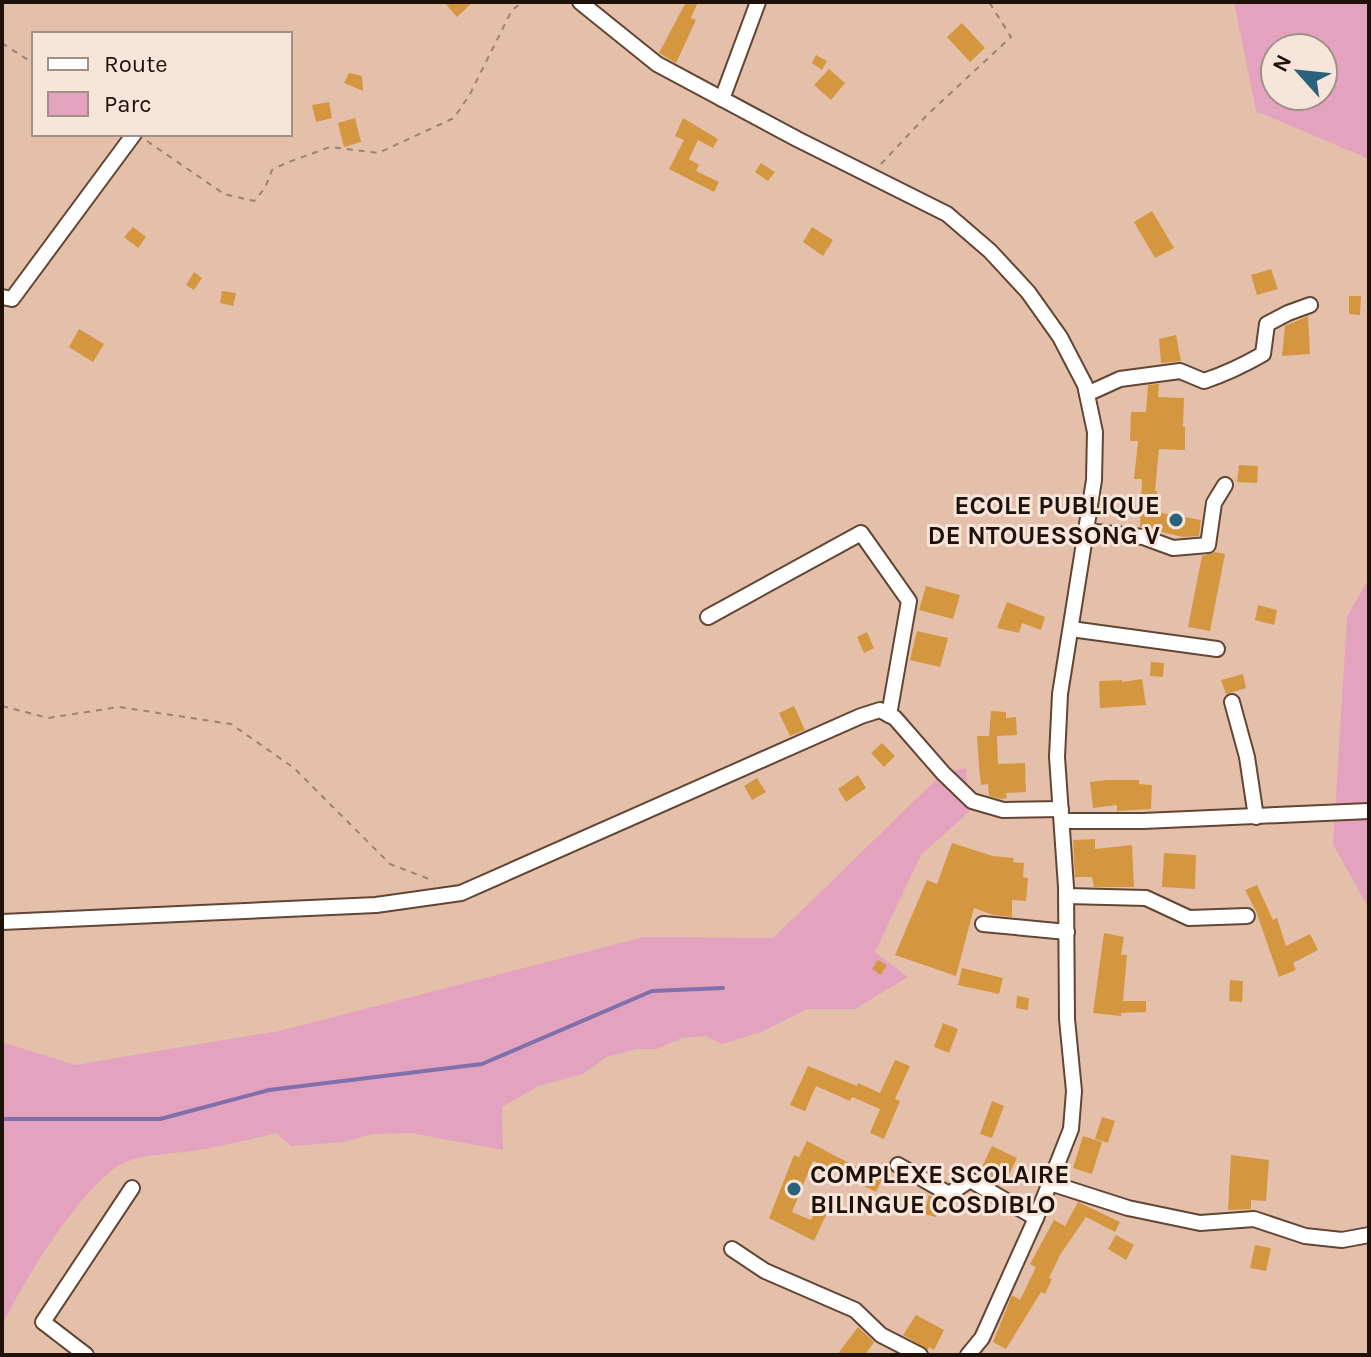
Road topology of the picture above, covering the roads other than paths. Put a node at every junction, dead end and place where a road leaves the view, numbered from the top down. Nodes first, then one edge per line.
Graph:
1 (580, 2) edge
2 (758, 2) edge
3 (722, 99) junction
4 (134, 136) edge
5 (2, 297) edge
6 (1310, 305) dead end
7 (1087, 394) junction
8 (1225, 485) dead end
9 (1086, 531) junction
10 (708, 617) dead end
11 (1071, 629) junction
12 (1217, 649) dead end
13 (1232, 702) dead end
14 (889, 715) junction
15 (1369, 811) edge
16 (1062, 815) junction
17 (1256, 817) junction
18 (1067, 896) junction
19 (1247, 916) dead end
20 (2, 922) edge
21 (983, 924) dead end
22 (1067, 932) junction
23 (898, 1165) dead end
24 (1050, 1183) junction
25 (132, 1188) dead end
26 (1036, 1218) junction
27 (1369, 1235) edge
28 (732, 1249) dead end
29 (86, 1355) edge
30 (920, 1355) edge
31 (968, 1355) edge

1 - 3 street
2 - 3 street
3 - 7 street
4 - 5 street
6 - 7 street
7 - 9 street
8 - 9 street
9 - 11 street
10 - 14 street
11 - 12 street
11 - 16 street
13 - 17 street
14 - 16 street
14 - 20 street
15 - 17 street
16 - 17 street
16 - 18 street
18 - 19 street
18 - 22 street
21 - 22 street
22 - 24 street
23 - 26 street
24 - 26 street
24 - 27 street
25 - 29 street
26 - 31 street
28 - 30 street

